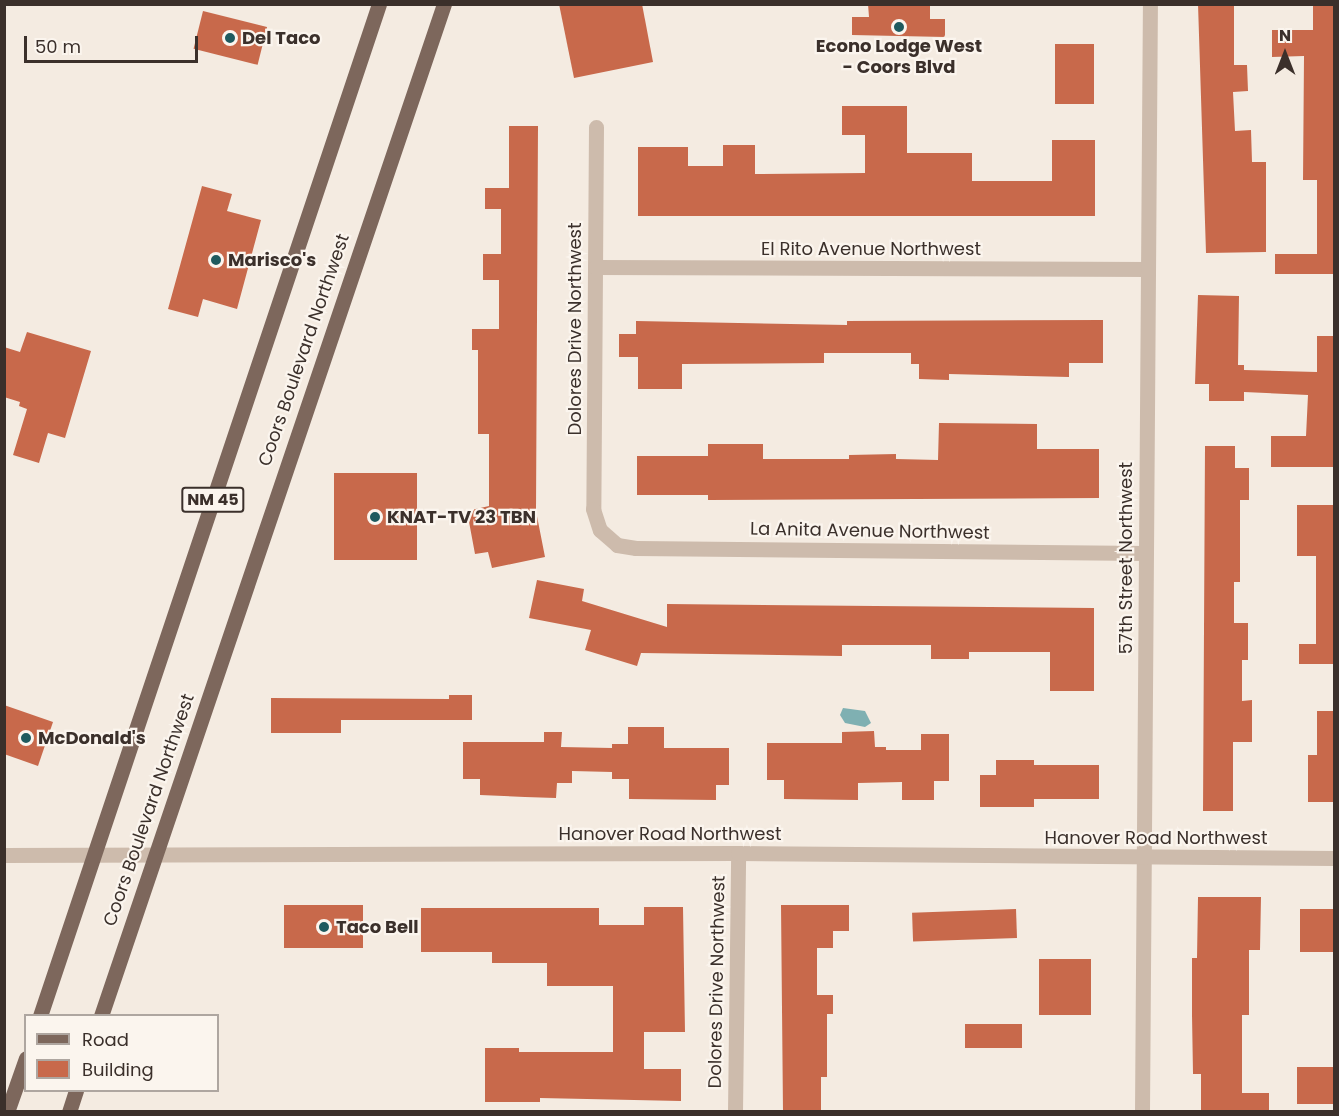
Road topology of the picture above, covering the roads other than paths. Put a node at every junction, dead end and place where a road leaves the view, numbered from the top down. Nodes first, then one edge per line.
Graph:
1 (379, 4) edge
2 (444, 4) edge
3 (1150, 4) edge
4 (596, 127) dead end
5 (594, 267) junction
6 (1148, 269) junction
7 (600, 530) joint
8 (1145, 553) junction
9 (738, 853) junction
10 (154, 854) junction
11 (4, 855) edge
12 (95, 856) junction
13 (1144, 858) junction
14 (1335, 858) edge
15 (41, 1014) edge
16 (102, 1014) edge
17 (24, 1064) edge
18 (75, 1092) edge
19 (8, 1112) edge
20 (69, 1112) edge
21 (735, 1112) edge
22 (1142, 1112) edge

1 - 12 main road, Coors Boulevard Northwest / NM 45
2 - 10 main road, Coors Boulevard Northwest / NM 45
3 - 6 street, 57th Street Northwest
4 - 5 street, Dolores Drive Northwest
5 - 6 street, El Rito Avenue Northwest
5 - 7 street, Dolores Drive Northwest
6 - 8 street, 57th Street Northwest
7 - 8 street, La Anita Avenue Northwest
8 - 13 street, 57th Street Northwest
9 - 10 street, Hanover Road Northwest
9 - 13 street, Hanover Road Northwest
9 - 21 street, Dolores Drive Northwest
10 - 12 street, Hanover Road Northwest
10 - 16 main road, Coors Boulevard Northwest / NM 45
11 - 12 street, Hanover Road Northwest
12 - 15 main road, Coors Boulevard Northwest / NM 45
13 - 14 street, Hanover Road Northwest
13 - 22 street, 57th Street Northwest
17 - 19 main road
18 - 20 main road

